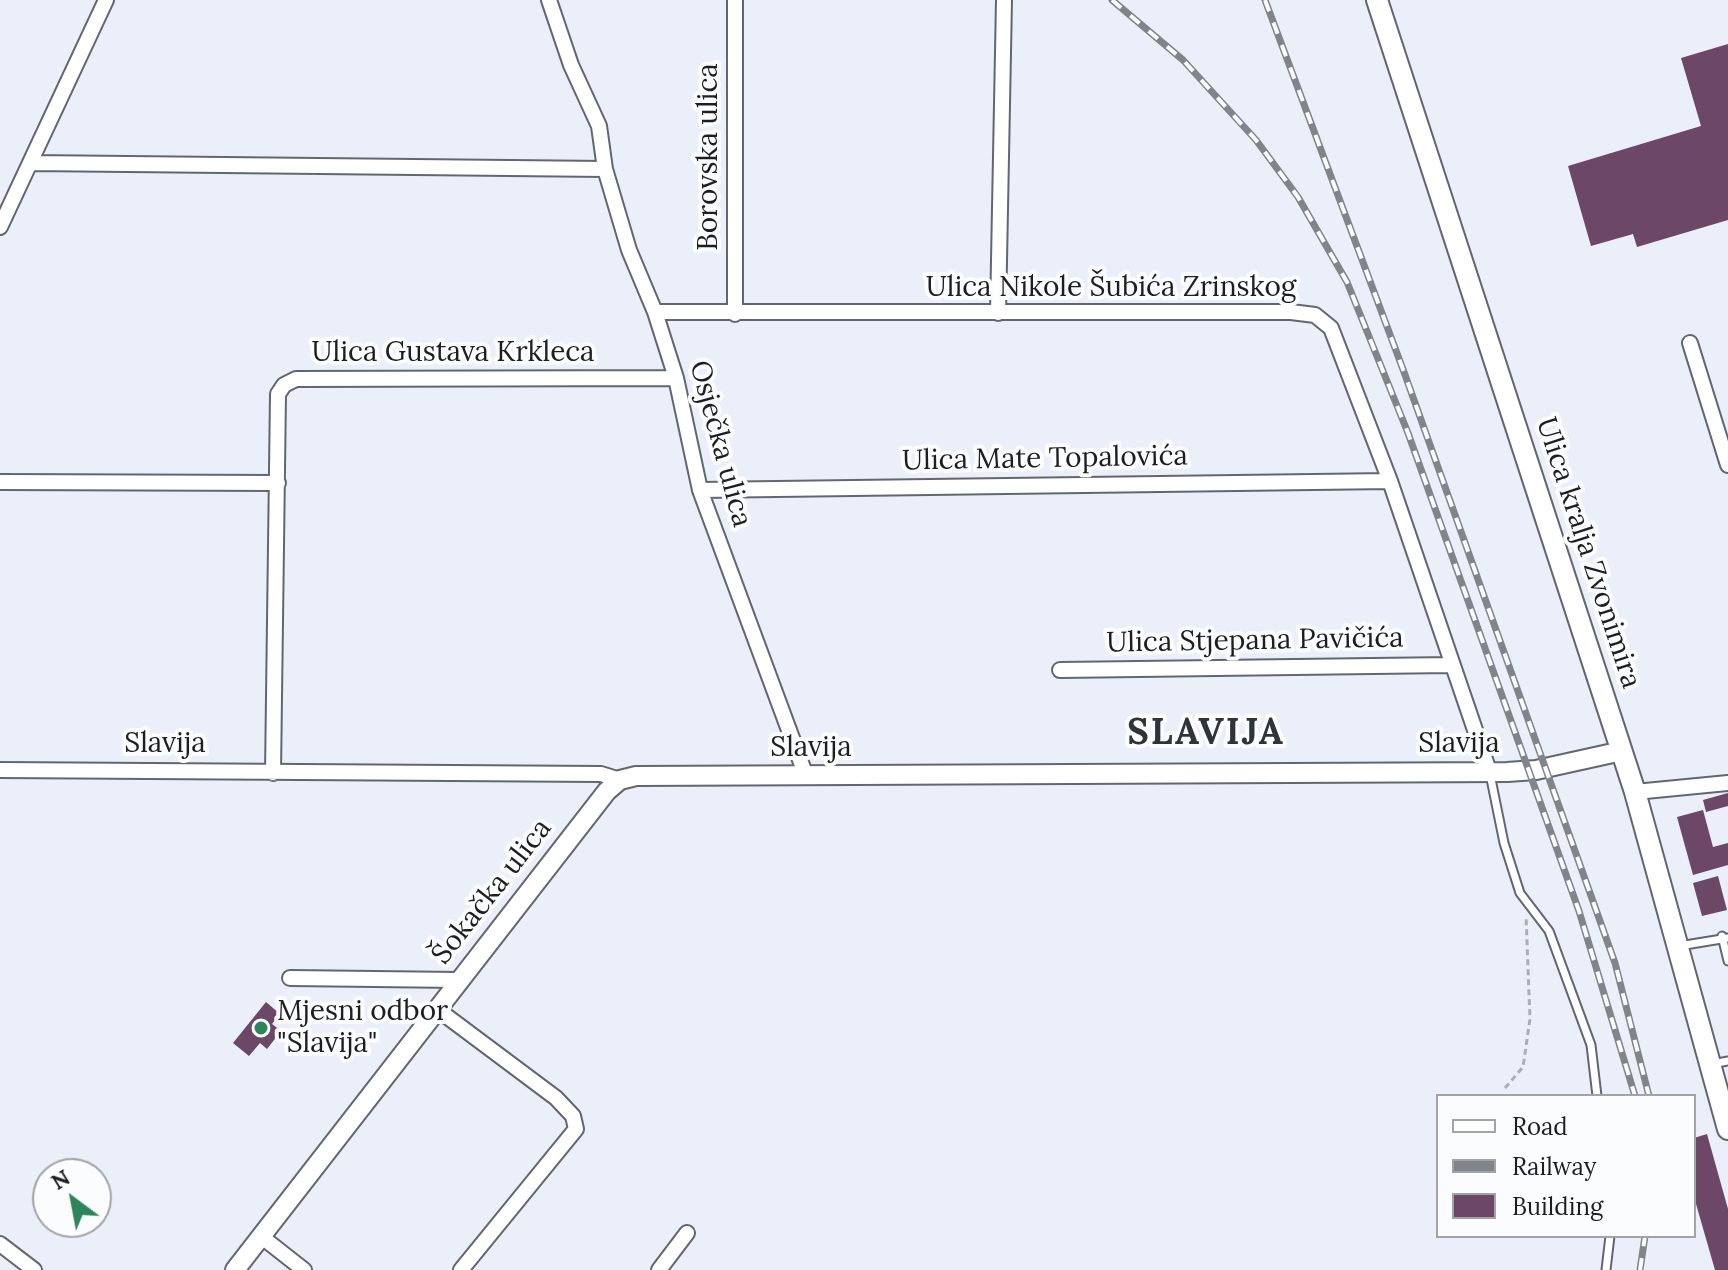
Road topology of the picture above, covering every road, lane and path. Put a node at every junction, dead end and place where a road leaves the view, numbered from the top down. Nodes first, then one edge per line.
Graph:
1 (106, 0) edge
2 (549, 0) edge
3 (735, 0) edge
4 (1004, 0) edge
5 (1377, 0) edge
6 (32, 163) junction
7 (605, 169) junction
8 (0, 227) edge
9 (655, 312) junction
10 (998, 313) junction
11 (735, 314) junction
12 (1690, 343) dead end
13 (676, 378) junction
14 (1728, 465) edge
15 (1390, 481) junction
16 (0, 482) edge
17 (278, 483) junction
18 (700, 490) junction
19 (1451, 665) junction
20 (1060, 670) dead end
21 (1622, 751) junction
22 (0, 770) edge
23 (1489, 771) junction
24 (273, 773) junction
25 (806, 776) junction
26 (620, 780) junction
27 (1728, 783) edge
28 (1635, 792) junction
29 (1526, 904) junction
30 (1725, 936) edge
31 (1676, 947) junction
32 (1728, 961) edge
33 (290, 978) dead end
34 (458, 980) junction
35 (437, 1009) junction
36 (1719, 1062) edge
37 (1505, 1088) dead end
38 (1597, 1094) edge
39 (1728, 1129) edge
40 (687, 1233) dead end
41 (262, 1237) junction
42 (1610, 1238) edge
43 (0, 1244) edge
44 (34, 1270) edge
45 (235, 1270) edge
46 (304, 1270) edge
47 (461, 1270) edge
48 (659, 1270) edge
49 (1606, 1270) edge

1 - 6 street
2 - 7 street, Osječka ulica
3 - 11 street, Borovska ulica
4 - 10 street
5 - 21 main road, Ulica kralja Zvonimira
6 - 7 street
6 - 8 street
7 - 9 street, Osječka ulica
9 - 11 street, Ulica Nikole Šubića Zrinskog
9 - 13 street, Osječka ulica
10 - 11 street, Ulica Nikole Šubića Zrinskog
10 - 15 street, Ulica Nikole Šubića Zrinskog
12 - 14 street
13 - 17 street, Ulica Gustava Krkleca
13 - 18 street, Osječka ulica
15 - 18 street, Ulica Mate Topalovića
15 - 19 street, Ulica Nikole Šubića Zrinskog
16 - 17 street
17 - 24 street, Ulica Gustava Krkleca
18 - 25 street, Osječka ulica
19 - 20 street, Ulica Stjepana Pavičića
19 - 23 street, Ulica Nikole Šubića Zrinskog
21 - 23 street, Slavija
21 - 28 main road, Ulica kralja Zvonimira
22 - 24 street, Slavija
23 - 25 street, Slavija
23 - 29 lane
24 - 26 street, Slavija
25 - 26 street, Slavija
26 - 34 street, Šokačka ulica
27 - 28 street
28 - 31 main road, Ulica kralja Zvonimira
29 - 37 path
29 - 38 lane
30 - 31 lane
30 - 32 lane
31 - 36 main road, Ulica kralja Zvonimira
33 - 34 street
34 - 35 street, Šokačka ulica
35 - 41 street, Šokačka ulica
35 - 47 street
36 - 39 main road, Ulica kralja Zvonimira
40 - 48 street
41 - 45 street, Šokačka ulica
41 - 46 street
42 - 49 lane
43 - 44 street

